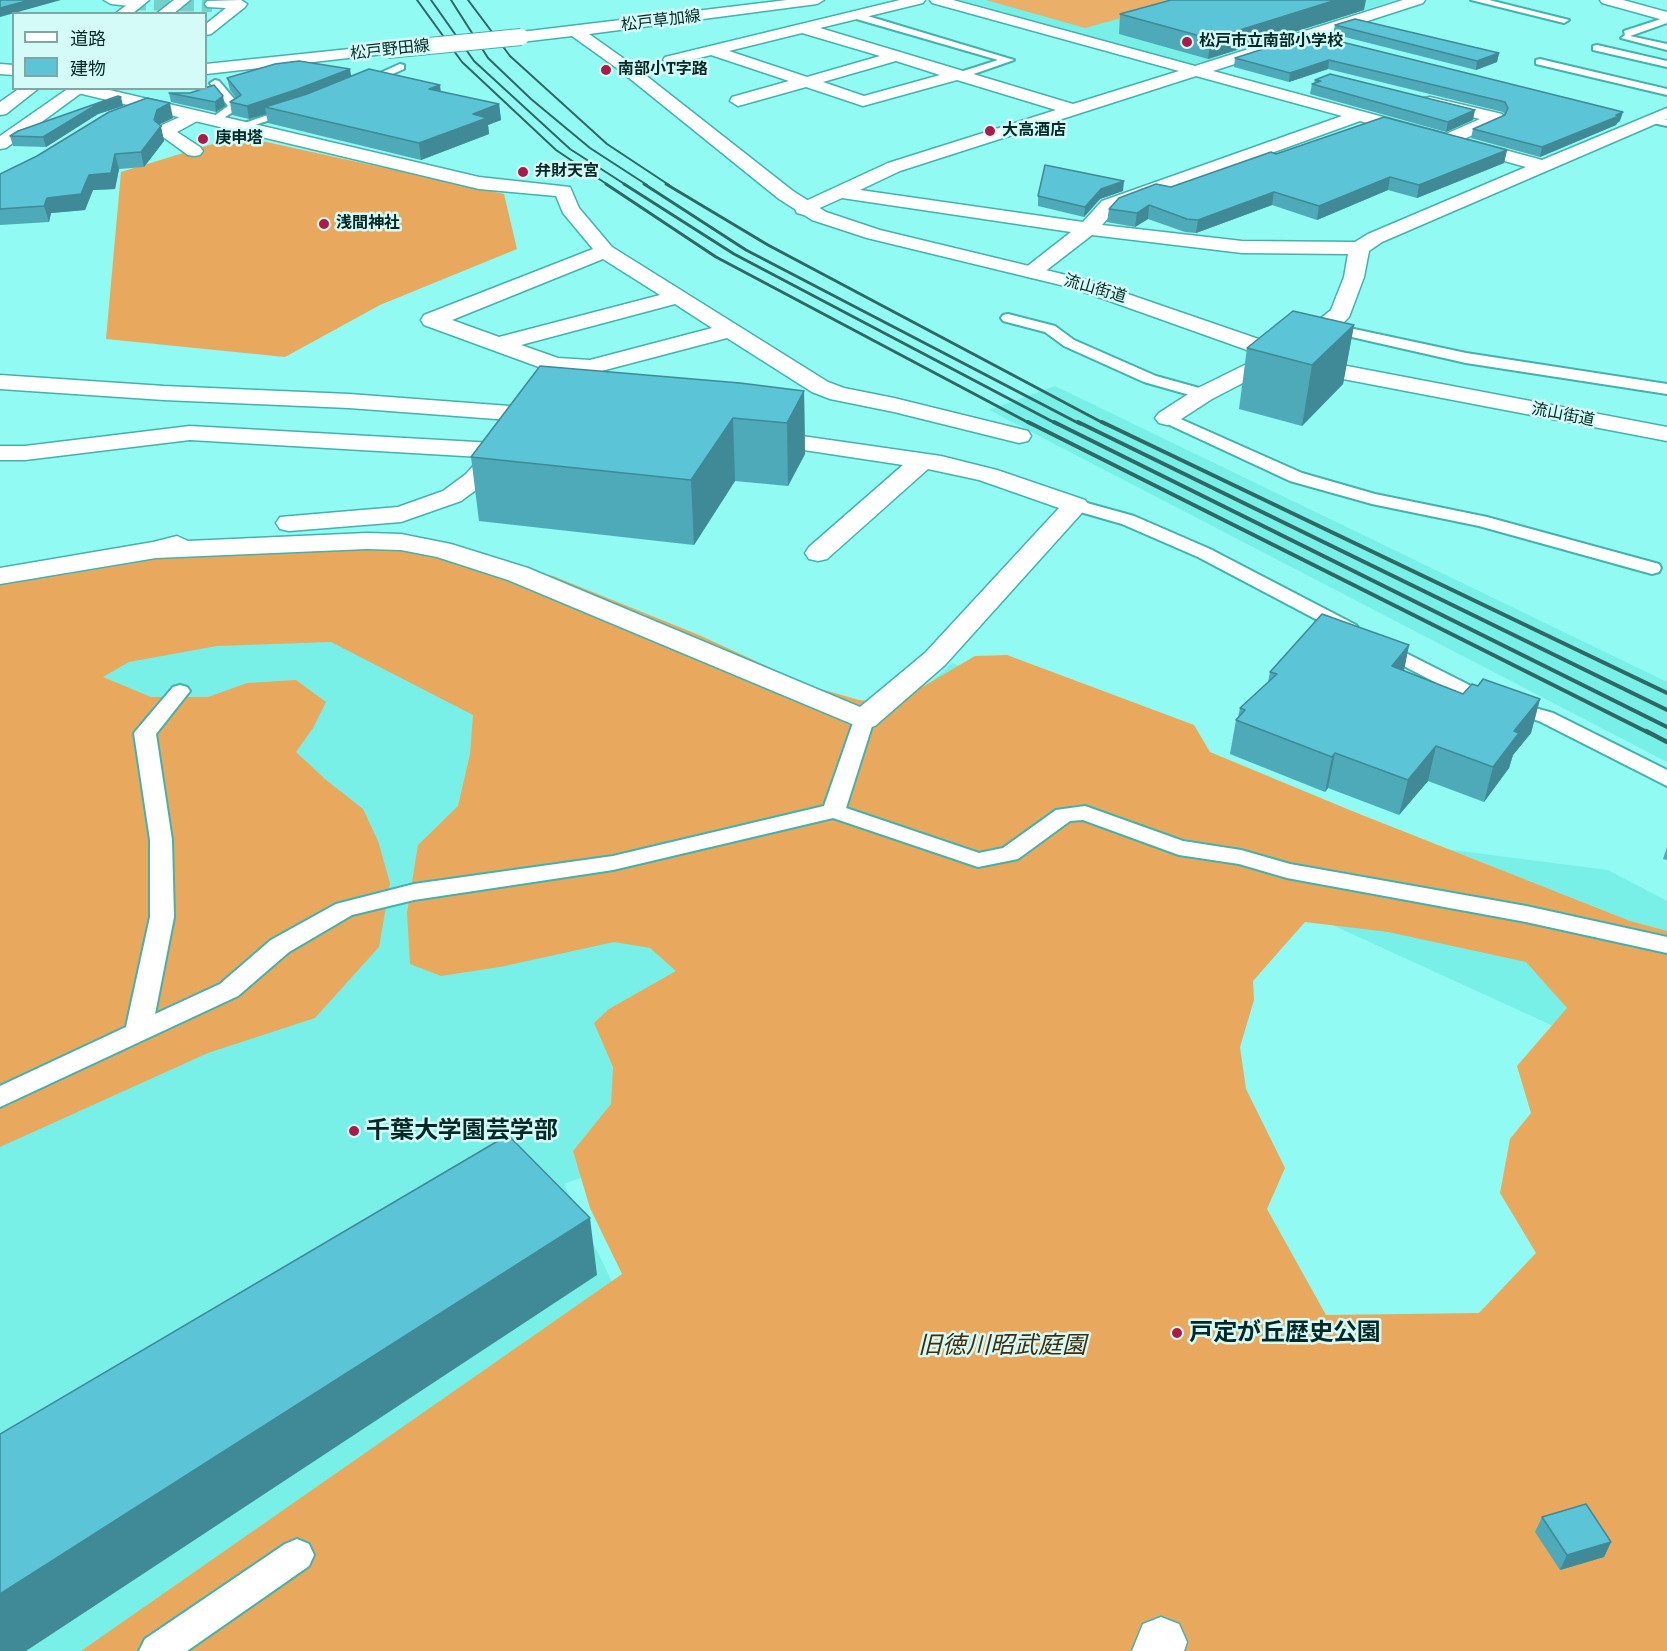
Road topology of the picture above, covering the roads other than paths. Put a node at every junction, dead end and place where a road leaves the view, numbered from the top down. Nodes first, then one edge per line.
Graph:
1 (111, 0) edge
2 (817, 0) edge
3 (918, 0) edge
4 (937, 0) edge
5 (1418, 0) edge
6 (1476, 0) edge
7 (1607, 0) edge
8 (207, 4) edge
9 (151, 6) edge
10 (857, 16) junction
11 (1667, 18) edge
12 (1564, 20) dead end
13 (207, 29) edge
14 (806, 29) junction
15 (575, 31) junction
16 (1309, 35) junction
17 (1344, 44) edge
18 (1667, 47) edge
19 (1598, 48) dead end
20 (715, 51) junction
21 (894, 57) junction
22 (670, 60) dead end
23 (1540, 62) dead end
24 (1667, 64) edge
25 (400, 67) dead end
26 (207, 69) edge
27 (1195, 71) junction
28 (957, 76) junction
29 (805, 81) junction
30 (215, 83) edge
31 (1307, 83) dead end
32 (28, 90) edge
33 (51, 90) edge
34 (78, 90) edge
35 (83, 90) edge
36 (346, 90) edge
37 (1667, 92) edge
38 (1278, 94) junction
39 (1476, 95) edge
40 (1414, 98) edge
41 (738, 101) dead end
42 (146, 106) junction
43 (305, 106) edge
44 (1447, 107) junction
45 (0, 110) edge
46 (1071, 110) junction
47 (120, 114) edge
48 (1628, 115) dead end
49 (194, 116) junction
50 (1358, 116) junction
51 (1659, 119) edge
52 (214, 121) junction
53 (0, 126) edge
54 (238, 127) junction
55 (1446, 140) junction
56 (0, 144) edge
57 (194, 151) dead end
58 (1544, 166) junction
59 (843, 193) junction
60 (804, 209) junction
61 (1088, 229) junction
62 (1359, 248) junction
63 (605, 251) junction
64 (1032, 272) junction
65 (678, 297) junction
66 (1008, 318) dead end
67 (1326, 327) junction
68 (730, 330) junction
69 (499, 344) junction
70 (1282, 355) junction
71 (0, 382) edge
72 (1667, 389) edge
73 (1204, 394) junction
74 (536, 415) junction
75 (572, 418) edge
76 (1167, 418) joint
77 (733, 434) edge
78 (1667, 434) edge
79 (1019, 436) dead end
80 (500, 451) junction
81 (2, 456) edge
82 (922, 461) junction
83 (1076, 505) junction
84 (156, 550) junction
85 (818, 553) dead end
86 (1652, 568) dead end
87 (0, 576) edge
88 (180, 691) dead end
89 (864, 720) junction
90 (1667, 779) edge
91 (834, 812) junction
92 (1667, 945) edge
93 (138, 1033) junction
94 (0, 1097) edge
95 (297, 1555) dead end
96 (157, 1651) edge

1 - 9 main road
2 - 15 main road, 松戸草加線
3 - 10 main road
4 - 27 main road
5 - 16 main road
6 - 12 lane
7 - 11 main road
8 - 13 main road
10 - 14 main road
10 - 28 lane
11 - 18 lane
14 - 20 main road
14 - 21 main road
15 - 26 main road, 松戸野田線, bridge
15 - 60 main road, 流山街道
16 - 17 main road
16 - 27 main road
19 - 24 lane
20 - 22 main road
20 - 29 main road
21 - 28 main road
21 - 29 main road
23 - 37 lane
25 - 36 lane
27 - 38 main road
27 - 46 main road
28 - 29 main road
28 - 46 main road
29 - 41 main road
30 - 52 lane
31 - 38 main road
32 - 45 main road
33 - 53 main road
34 - 56 main road
35 - 42 main road
38 - 50 main road
39 - 44 main road
40 - 44 main road
42 - 47 main road
42 - 49 main road
43 - 54 lane
44 - 55 main road
46 - 59 main road
48 - 51 main road
49 - 52 main road
49 - 57 main road
50 - 55 main road
50 - 61 main road
51 - 58 main road
52 - 54 main road
54 - 63 main road
55 - 58 main road
58 - 62 main road
59 - 60 main road
59 - 61 main road
60 - 64 main road, 流山街道
61 - 62 main road
61 - 64 main road
62 - 67 main road
63 - 65 main road
63 - 69 main road
64 - 70 main road, 流山街道
65 - 68 main road
65 - 69 main road
66 - 73 lane
67 - 70 main road
67 - 72 lane
68 - 69 main road
68 - 79 main road
70 - 73 main road
70 - 78 main road, 流山街道
71 - 74 main road
73 - 76 main road
74 - 75 main road
74 - 80 main road
76 - 86 lane
77 - 82 main road
80 - 81 main road
80 - 84 main road
82 - 83 main road
82 - 85 main road
83 - 89 main road
83 - 90 lane
84 - 87 main road
84 - 89 main road
88 - 93 lane
89 - 91 lane
91 - 92 lane
91 - 93 lane
93 - 94 lane
95 - 96 lane

